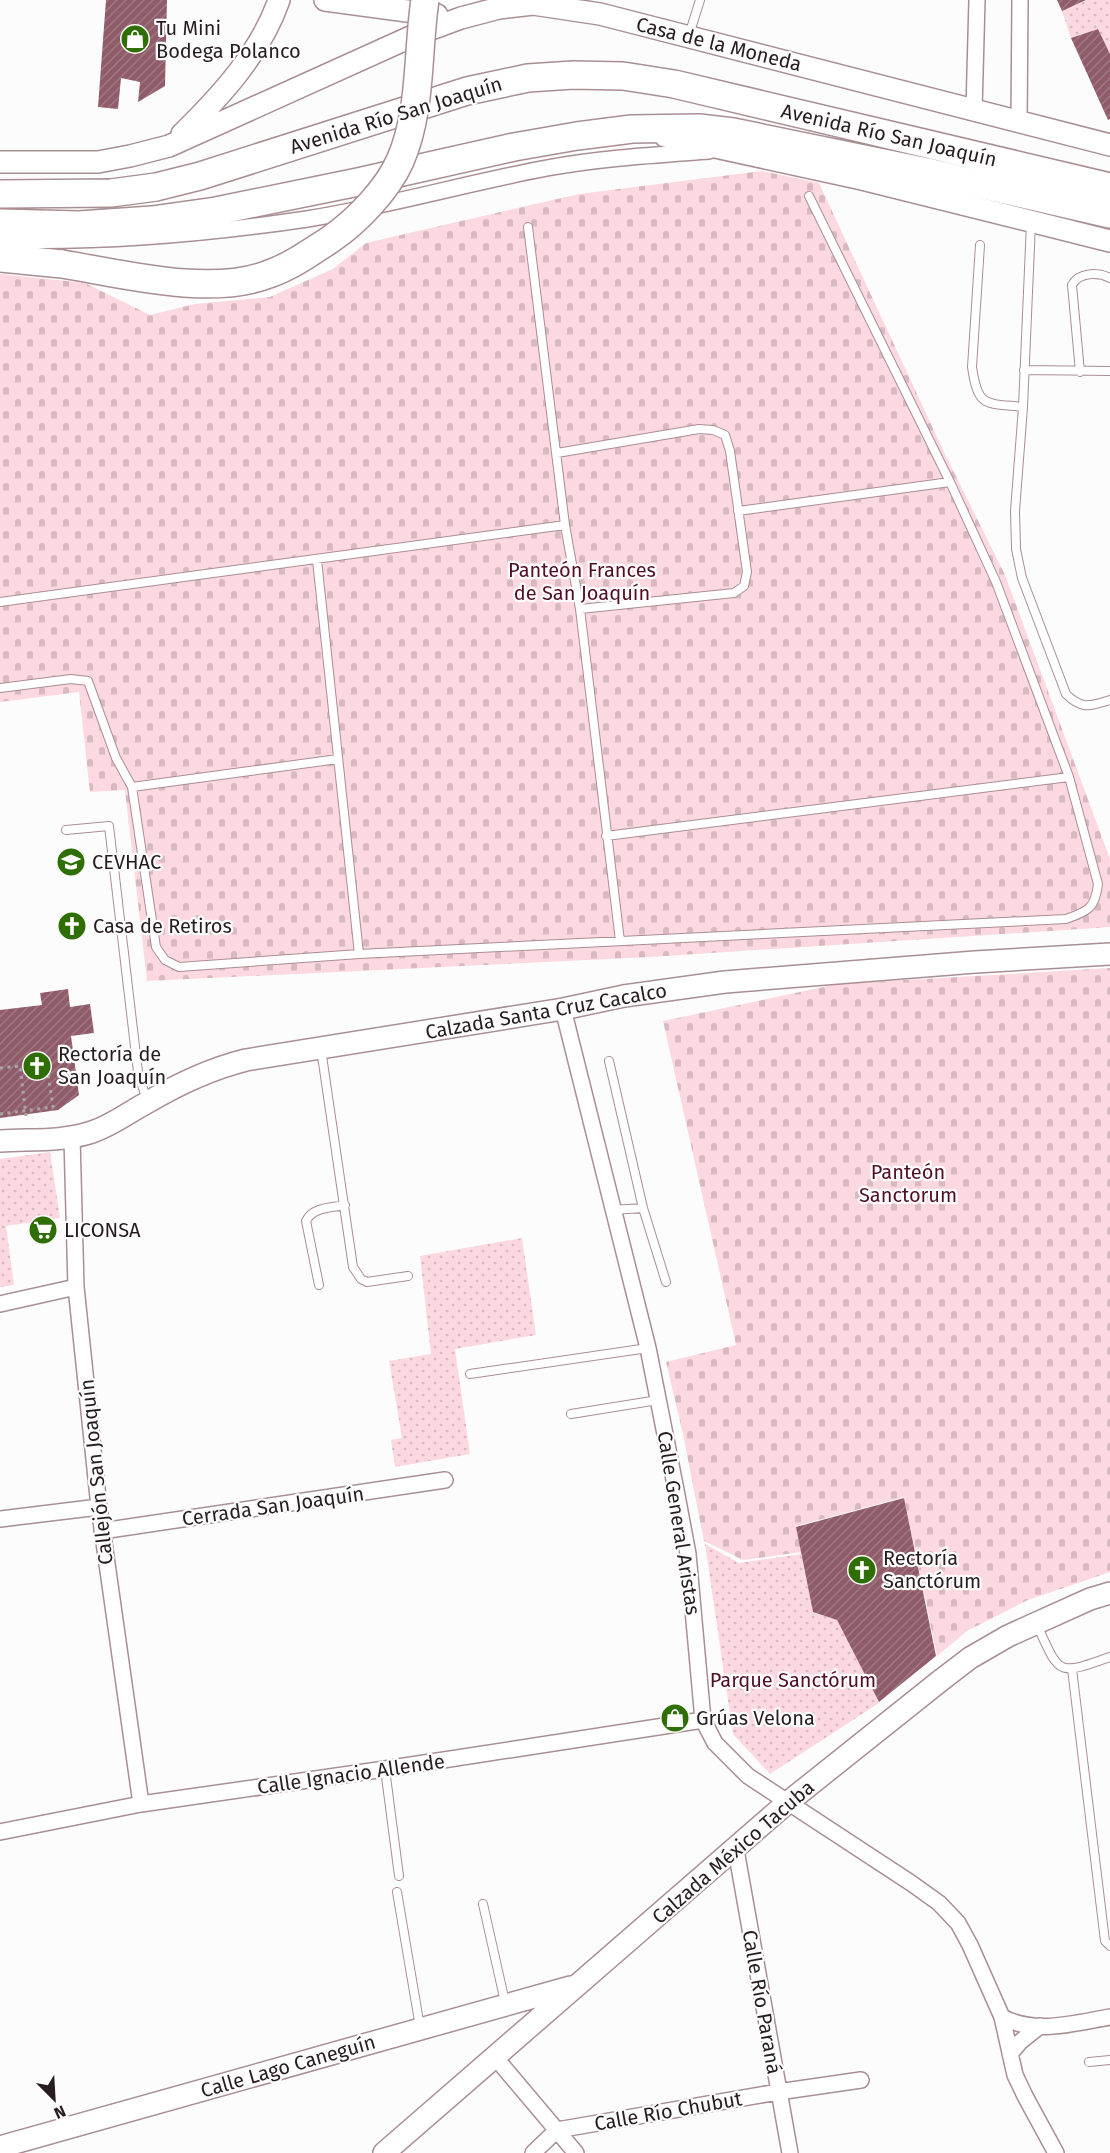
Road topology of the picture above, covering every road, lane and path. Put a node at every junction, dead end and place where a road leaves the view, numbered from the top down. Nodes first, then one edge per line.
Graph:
1 (279, 0) edge
2 (325, 0) edge
3 (425, 0) edge
4 (700, 0) edge
5 (977, 0) edge
6 (1020, 0) edge
7 (530, 2) edge
8 (461, 18) junction
9 (689, 36) junction
10 (974, 110) junction
11 (1019, 121) junction
12 (632, 129) junction
13 (1110, 145) edge
14 (169, 146) junction
15 (731, 149) junction
16 (0, 162) edge
17 (1110, 187) edge
18 (0, 194) edge
19 (809, 196) dead end
20 (1110, 214) edge
21 (0, 222) edge
22 (1031, 222) junction
23 (528, 227) dead end
24 (0, 240) edge
25 (1110, 241) edge
26 (980, 245) dead end
27 (0, 258) edge
28 (1110, 278) edge
29 (1024, 370) junction
30 (1110, 371) edge
31 (1080, 372) junction
32 (1023, 407) junction
33 (557, 453) junction
34 (950, 482) junction
35 (738, 511) junction
36 (565, 525) junction
37 (317, 560) junction
38 (0, 602) edge
39 (580, 609) junction
40 (0, 688) edge
41 (1110, 700) edge
42 (338, 759) junction
43 (1069, 777) junction
44 (132, 787) junction
45 (66, 830) dead end
46 (606, 836) junction
47 (620, 941) junction
48 (359, 954) junction
49 (1110, 954) edge
50 (563, 1009) junction
51 (321, 1048) junction
52 (609, 1060) dead end
53 (20, 1066) junction
54 (0, 1068) edge
55 (147, 1102) junction
56 (26, 1111) junction
57 (0, 1114) edge
58 (26, 1116) dead end
59 (72, 1138) junction
60 (0, 1141) edge
61 (345, 1205) junction
62 (643, 1208) junction
63 (612, 1210) junction
64 (408, 1276) dead end
65 (666, 1282) dead end
66 (320, 1285) dead end
67 (76, 1287) junction
68 (0, 1304) edge
69 (648, 1348) junction
70 (470, 1374) dead end
71 (658, 1400) junction
72 (571, 1414) dead end
73 (445, 1480) dead end
74 (99, 1507) junction
75 (0, 1519) edge
76 (102, 1531) junction
77 (1110, 1593) edge
78 (1036, 1622) junction
79 (1110, 1657) edge
80 (1072, 1669) junction
81 (703, 1720) junction
82 (385, 1769) junction
83 (787, 1803) junction
84 (141, 1804) junction
85 (0, 1832) edge
86 (736, 1850) junction
87 (399, 1876) dead end
88 (397, 1892) dead end
89 (483, 1904) dead end
90 (1110, 1946) edge
91 (576, 1986) junction
92 (506, 2004) junction
93 (1002, 2017) junction
94 (1110, 2017) edge
95 (1040, 2026) junction
96 (421, 2028) junction
97 (1010, 2054) junction
98 (495, 2057) junction
99 (1110, 2061) edge
100 (1089, 2062) dead end
101 (861, 2080) dead end
102 (778, 2092) junction
103 (557, 2130) junction
104 (0, 2147) edge
105 (384, 2153) edge
106 (533, 2153) edge
107 (576, 2153) edge
108 (790, 2153) edge
109 (1056, 2153) edge

1 - 14 main road
2 - 8 main road
3 - 27 highway, bridge
4 - 9 lane
5 - 10 street
6 - 11 street
7 - 8 main road, Casa de la Moneda
7 - 9 main road, Casa de la Moneda
8 - 14 main road, Casa de la Moneda
9 - 10 main road, Casa de la Moneda
10 - 11 main road, Casa de la Moneda
11 - 13 main road, Casa de la Moneda
12 - 15 main road
12 - 20 highway, Avenida Río San Joaquín
12 - 21 highway, Avenida Río San Joaquín
14 - 16 main road
15 - 22 main road
15 - 24 street
17 - 18 highway, Avenida Río San Joaquín
19 - 34 lane
22 - 25 main road
22 - 29 lane
23 - 33 lane
26 - 32 lane
28 - 31 lane
29 - 31 lane
29 - 32 lane
30 - 31 lane
32 - 41 lane
33 - 35 lane
33 - 36 lane
34 - 35 lane
34 - 43 lane
35 - 39 lane
36 - 37 lane
36 - 39 lane
37 - 38 lane
37 - 42 lane
39 - 46 lane
40 - 44 lane
42 - 44 lane
42 - 48 lane
43 - 46 lane
43 - 47 lane
44 - 48 lane
45 - 55 lane
46 - 47 lane
47 - 48 lane
49 - 50 main road, Calzada Santa Cruz Cacalco
50 - 51 main road, Calzada Santa Cruz Cacalco
50 - 63 street, Calle General Aristas
51 - 55 main road, Calzada Santa Cruz Cacalco
51 - 61 lane
52 - 62 lane
53 - 54 path
53 - 56 path
53 - 56 path
55 - 59 main road, Calzada Santa Cruz Cacalco
56 - 57 path
56 - 58 path
59 - 60 main road, Calzada Santa Cruz Cacalco
59 - 67 street, Callejón San Joaquín
61 - 64 lane
61 - 66 lane
62 - 63 lane
62 - 65 lane
63 - 69 street, Calle General Aristas
67 - 68 street
67 - 74 street, Callejón San Joaquín
69 - 70 lane
69 - 71 street, Calle General Aristas
71 - 72 lane
71 - 81 street, Calle General Aristas
73 - 76 street, Cerrada San Joaquín
74 - 75 street
74 - 76 street, Callejón San Joaquín
76 - 84 street, Callejón San Joaquín
77 - 78 main road, Calzada México Tacuba
78 - 80 lane
78 - 83 main road, Calzada México Tacuba
79 - 80 lane
80 - 90 lane
81 - 82 street, Calle Ignacio Allende
81 - 83 street, Calle General Aristas
82 - 84 street, Calle Ignacio Allende
82 - 87 lane
83 - 86 main road, Calzada México Tacuba
83 - 93 street, Calle General Aristas
84 - 85 street, Calle Ignacio Allende
86 - 91 main road, Calzada México Tacuba
86 - 102 street, Calle Río Paraná
88 - 96 lane
89 - 92 lane
91 - 92 main road, Calle Lago Caneguín
91 - 98 main road, Calzada México Tacuba
92 - 96 main road, Calle Lago Caneguín
93 - 95 street
93 - 97 street, Calle General Aristas
94 - 95 street
95 - 97 street
96 - 104 main road, Calle Lago Caneguín
97 - 109 street, Calle General Aristas
98 - 103 street
98 - 105 main road, Calzada México Tacuba
99 - 100 lane
101 - 102 street, Calle Río Chubut
102 - 103 street, Calle Río Chubut
102 - 108 street, Calle Río Paraná
103 - 106 street
103 - 107 street

